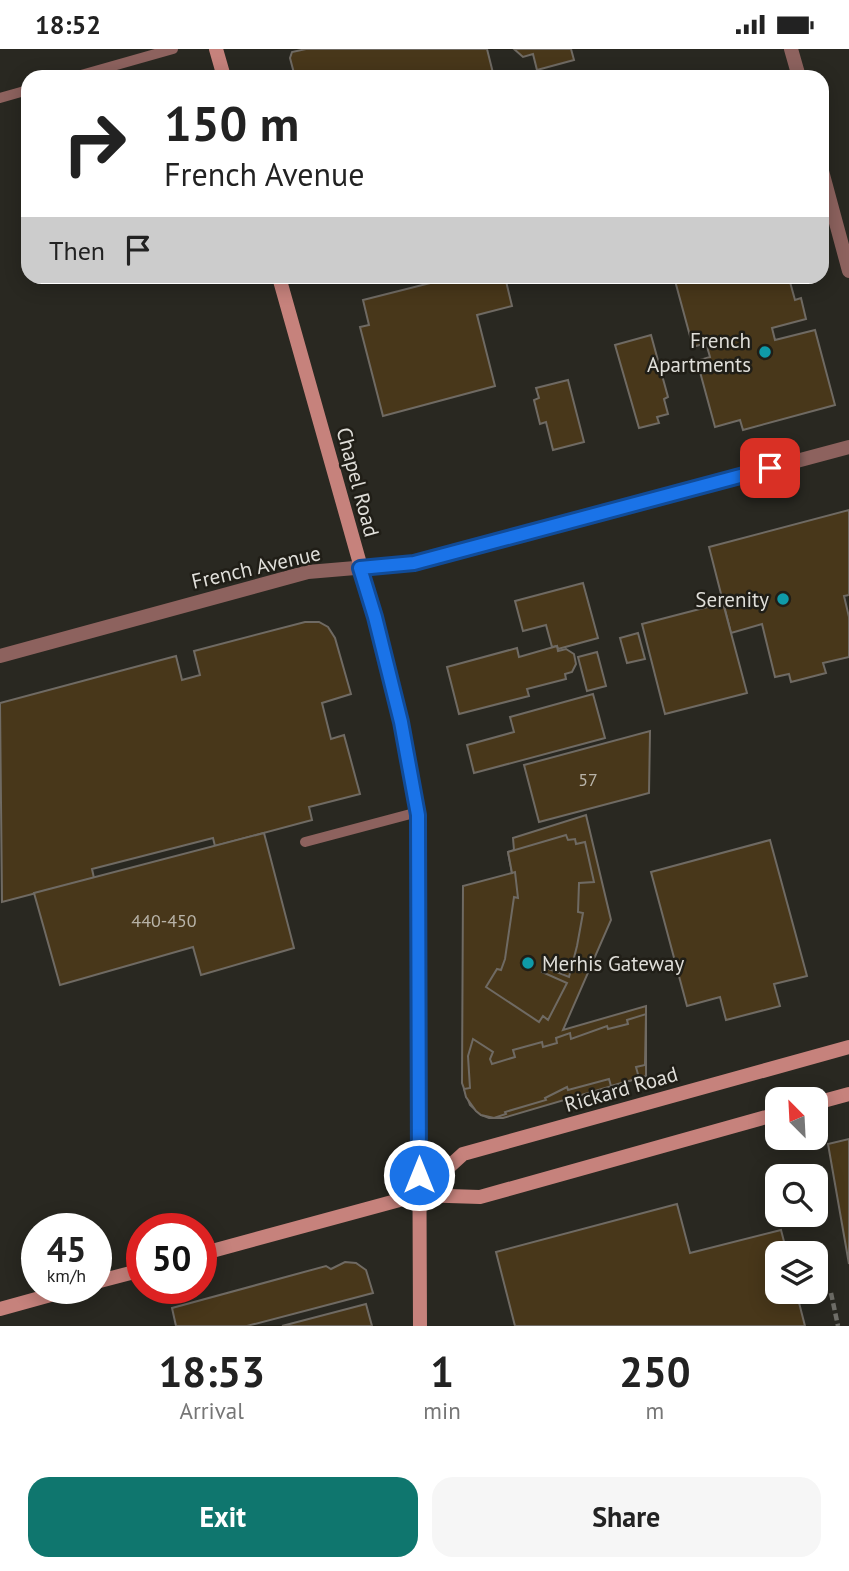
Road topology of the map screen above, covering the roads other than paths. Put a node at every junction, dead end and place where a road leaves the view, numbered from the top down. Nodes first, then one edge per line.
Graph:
1 (173, 49) edge
2 (216, 49) edge
3 (792, 49) edge
4 (99, 70) edge
5 (222, 70) edge
6 (797, 70) edge
7 (21, 92) edge
8 (0, 98) edge
9 (829, 197) edge
10 (849, 271) edge
11 (281, 284) edge
12 (849, 447) edge
13 (360, 568) junction
14 (0, 656) edge
15 (418, 812) junction
16 (304, 842) dead end
17 (849, 1047) edge
18 (849, 1094) edge
19 (828, 1100) edge
20 (765, 1117) edge
21 (418, 1195) junction
22 (217, 1250) edge
23 (21, 1303) edge
24 (0, 1309) edge
25 (419, 1326) edge

1 - 4 lane
2 - 5 main road
3 - 6 street
7 - 8 lane
9 - 10 street
11 - 13 main road, Chapel Road
12 - 13 street, French Avenue
13 - 14 street, French Avenue
13 - 15 main road, Chapel Road
15 - 16 lane
15 - 21 main road, Chapel Road
17 - 21 main road, Rickard Road
18 - 19 main road
20 - 21 main road, Rickard Road
21 - 22 main road, Rickard Road
21 - 25 main road, Chapel Road
23 - 24 main road

